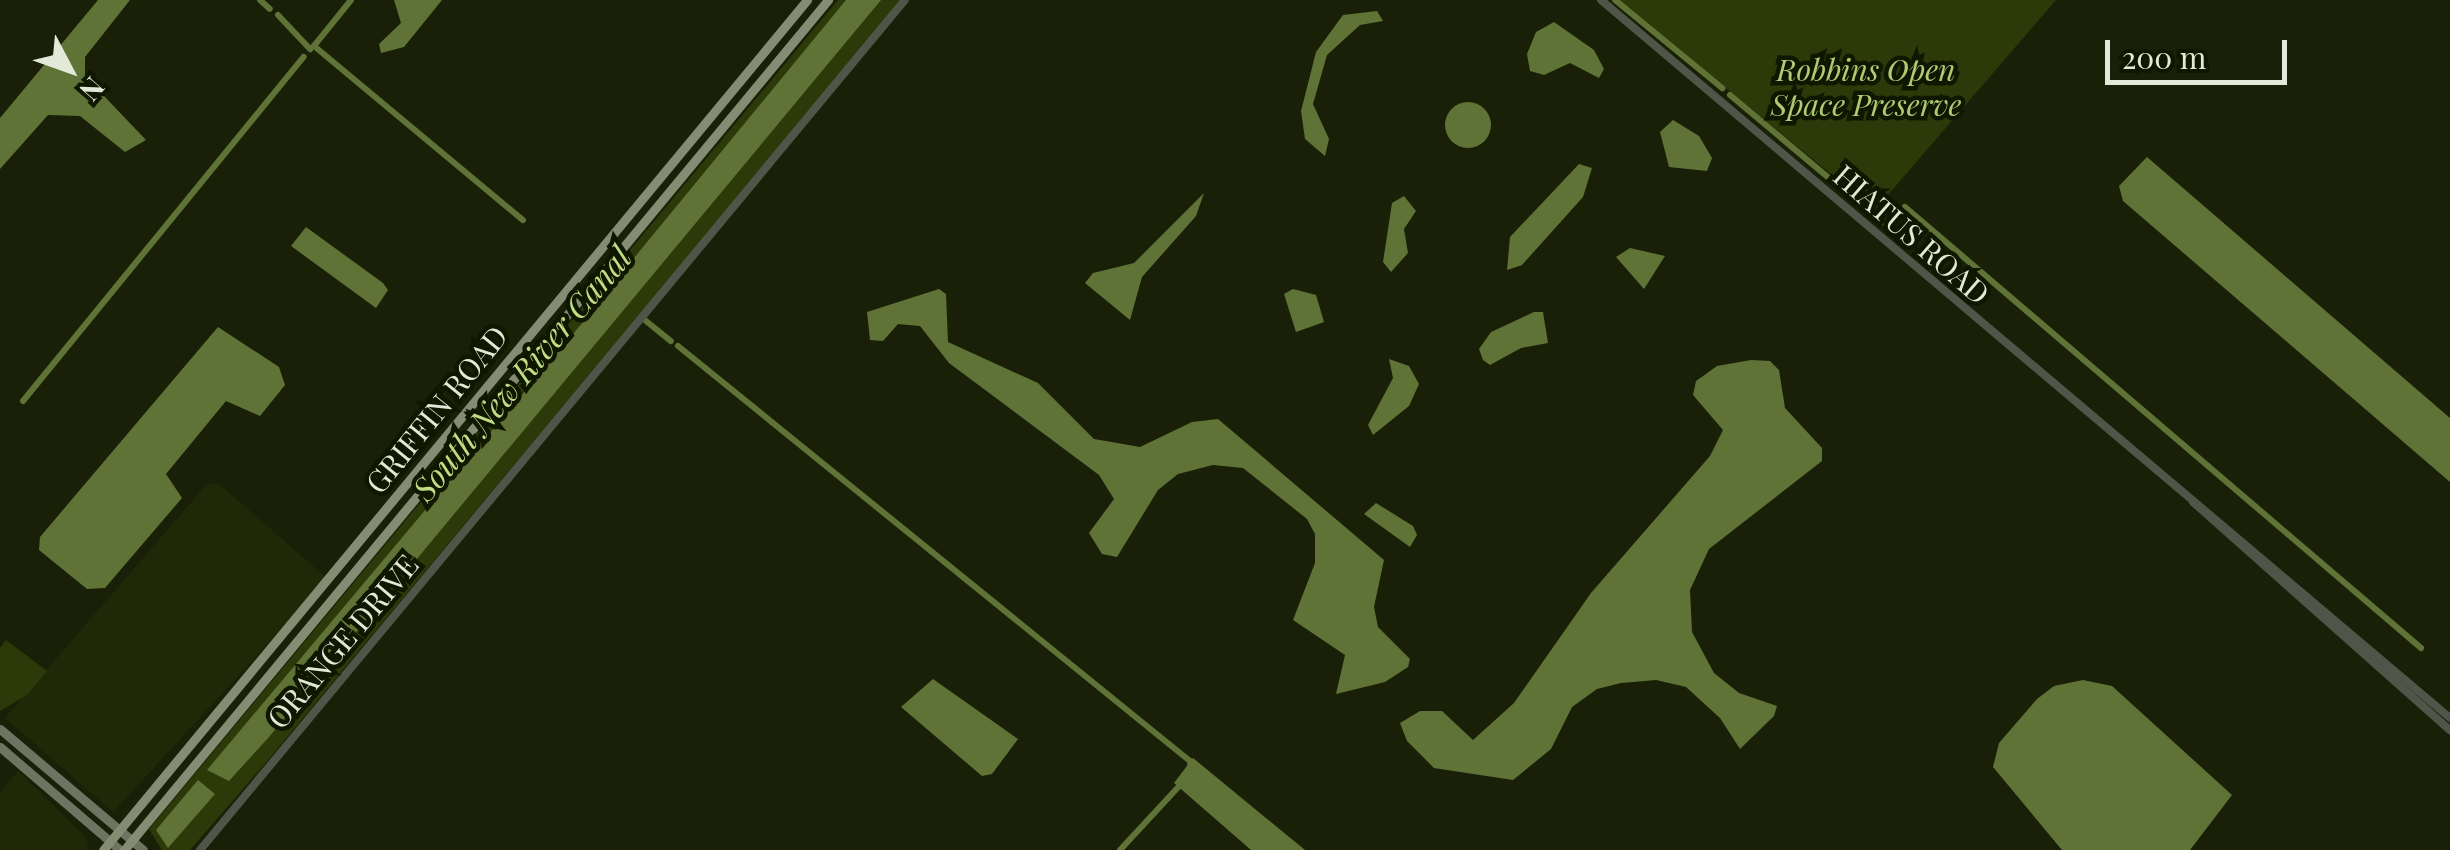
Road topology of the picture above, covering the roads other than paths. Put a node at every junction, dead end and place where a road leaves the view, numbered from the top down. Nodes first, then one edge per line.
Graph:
1 (807, 0) edge
2 (828, 0) edge
3 (905, 0) edge
4 (1602, 0) edge
5 (2193, 502) junction
6 (361, 540) junction
7 (360, 565) junction
8 (328, 579) junction
9 (320, 613) junction
10 (2450, 718) edge
11 (0, 729) edge
12 (2450, 730) edge
13 (0, 747) edge
14 (120, 830) junction
15 (132, 840) junction
16 (106, 846) edge
17 (122, 850) edge
18 (143, 850) edge
19 (200, 850) edge

1 - 6 main road, GRIFFIN ROAD
2 - 7 main road, GRIFFIN ROAD
3 - 19 street, ORANGE DRIVE
4 - 5 street, HIATUS ROAD
5 - 10 street, HIATUS ROAD
5 - 12 street, HIATUS ROAD
6 - 7 main road
6 - 8 main road, GRIFFIN ROAD
7 - 9 main road, GRIFFIN ROAD
8 - 9 main road
8 - 14 main road, GRIFFIN ROAD
9 - 15 main road, GRIFFIN ROAD
11 - 14 main road
13 - 16 main road
14 - 15 main road
14 - 16 main road, GRIFFIN ROAD
15 - 17 main road, GRIFFIN ROAD
15 - 18 main road
16 - 17 main road

